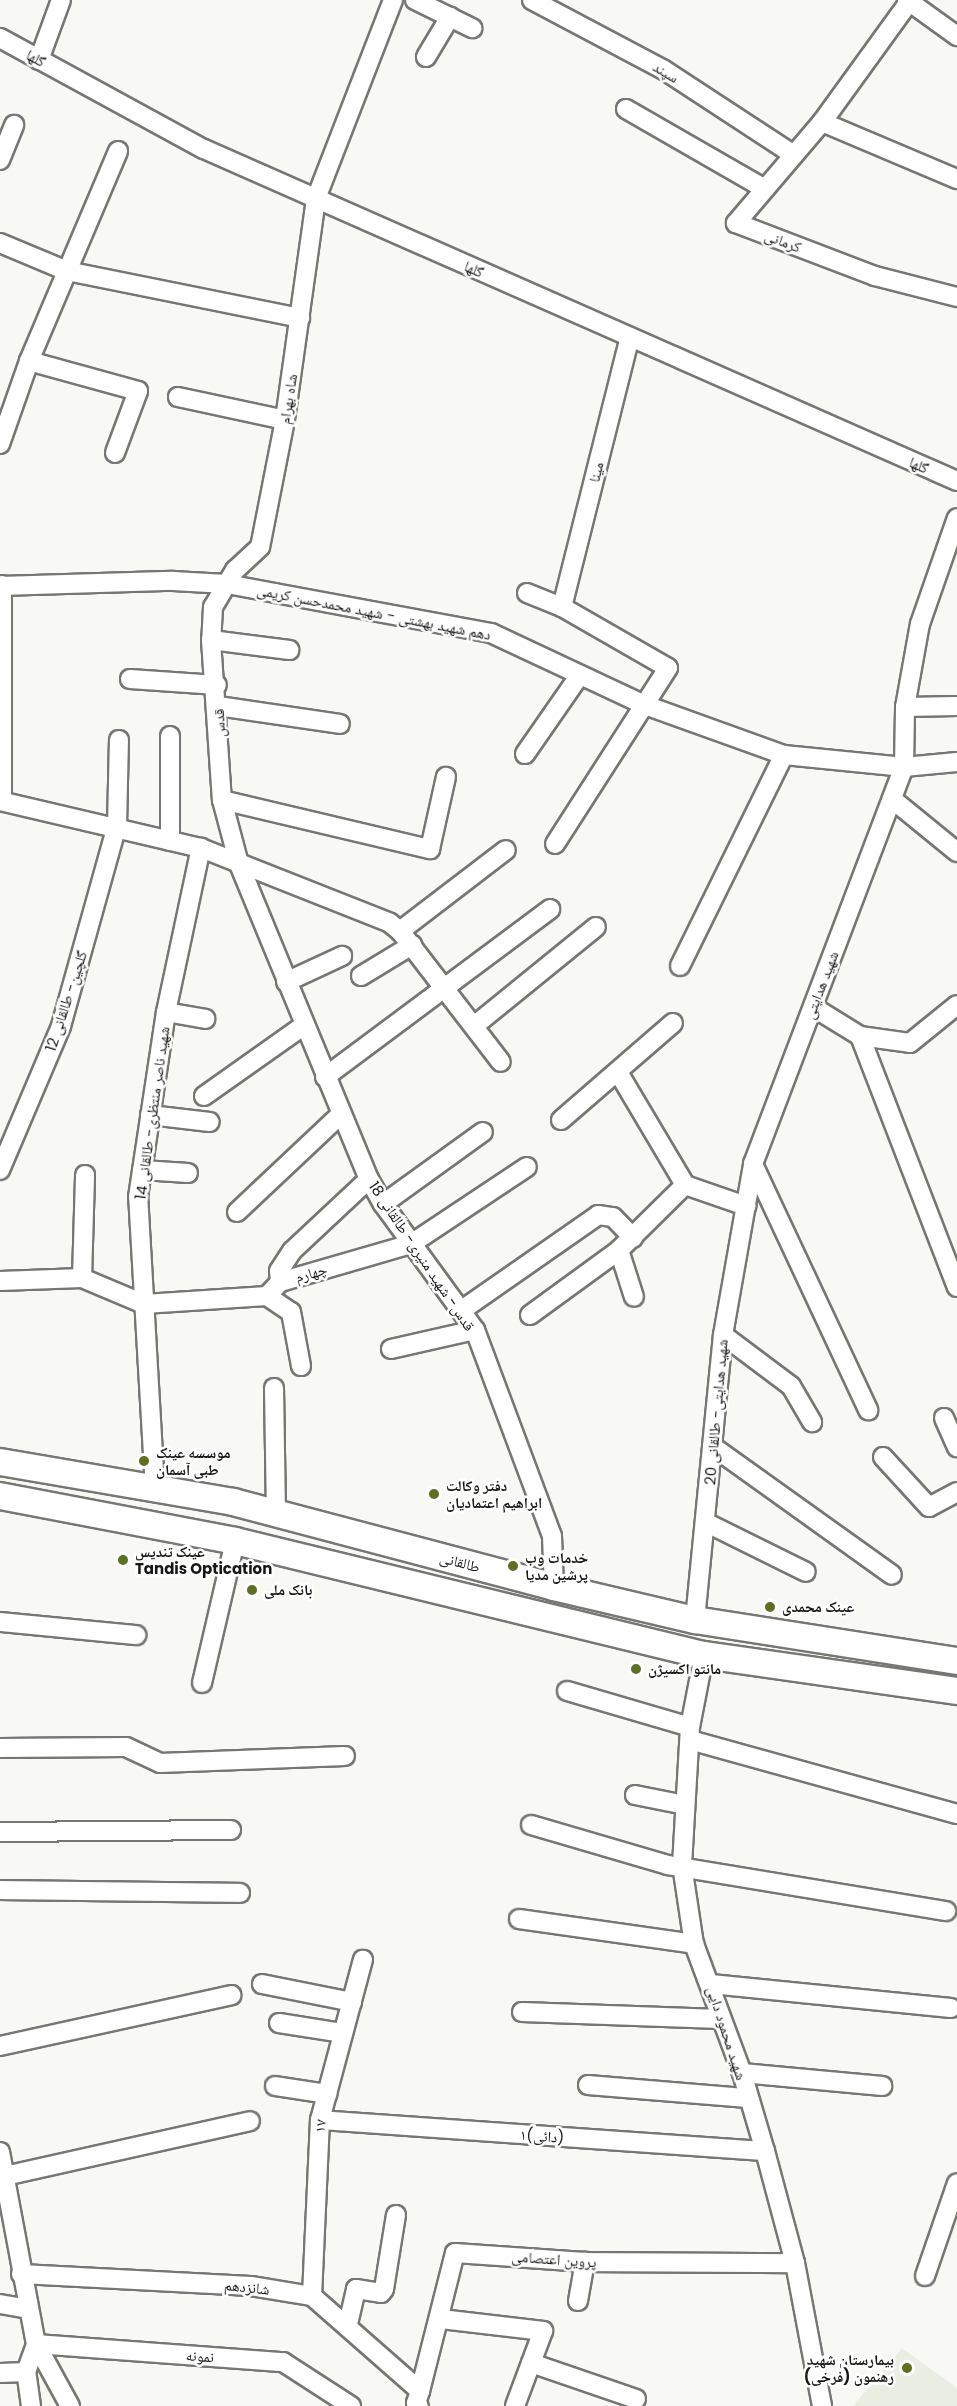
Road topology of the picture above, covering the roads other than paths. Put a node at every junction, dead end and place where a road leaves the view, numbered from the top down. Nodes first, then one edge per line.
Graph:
1 (61, 0) edge
2 (393, 0) edge
3 (415, 0) edge
4 (532, 0) edge
5 (908, 1) edge
6 (450, 17) junction
7 (472, 28) dead end
8 (957, 36) edge
9 (0, 38) edge
10 (426, 57) dead end
11 (39, 60) junction
12 (626, 109) dead end
13 (822, 122) junction
14 (14, 125) dead end
15 (118, 151) dead end
16 (794, 155) junction
17 (0, 160) edge
18 (957, 179) edge
19 (765, 189) junction
20 (316, 199) junction
21 (0, 243) edge
22 (67, 271) junction
23 (957, 297) edge
24 (300, 318) junction
25 (630, 337) junction
26 (29, 361) junction
27 (178, 396) dead end
28 (285, 420) junction
29 (0, 444) edge
30 (115, 453) dead end
31 (957, 481) edge
32 (957, 518) edge
33 (953, 545) edge
34 (227, 584) junction
35 (1, 585) edge
36 (527, 593) dead end
37 (562, 607) junction
38 (212, 640) junction
39 (289, 650) dead end
40 (580, 675) junction
41 (130, 679) dead end
42 (217, 685) junction
43 (645, 705) junction
44 (218, 706) junction
45 (957, 706) edge
46 (905, 707) junction
47 (340, 724) dead end
48 (170, 736) dead end
49 (119, 740) dead end
50 (525, 754) dead end
51 (784, 755) junction
52 (957, 762) edge
53 (904, 767) junction
54 (446, 777) dead end
55 (892, 799) junction
56 (222, 800) junction
57 (1, 801) edge
58 (117, 826) junction
59 (170, 841) junction
60 (555, 844) dead end
61 (201, 848) junction
62 (506, 850) dead end
63 (957, 852) edge
64 (239, 864) junction
65 (550, 909) dead end
66 (395, 927) junction
67 (596, 927) dead end
68 (412, 945) junction
69 (342, 956) dead end
70 (680, 966) dead end
71 (361, 976) dead end
72 (286, 982) junction
73 (446, 990) junction
74 (957, 1005) edge
75 (813, 1006) junction
76 (166, 1012) junction
77 (205, 1018) dead end
78 (674, 1023) dead end
79 (303, 1026) junction
80 (474, 1026) junction
81 (860, 1036) junction
82 (501, 1062) dead end
83 (618, 1072) junction
84 (326, 1077) junction
85 (204, 1096) dead end
86 (341, 1114) junction
87 (150, 1115) junction
88 (561, 1120) dead end
89 (210, 1122) dead end
90 (483, 1132) dead end
91 (753, 1164) junction
92 (527, 1167) dead end
93 (0, 1170) edge
94 (142, 1170) junction
95 (188, 1173) dead end
96 (85, 1175) dead end
97 (369, 1179) junction
98 (685, 1185) junction
99 (383, 1204) junction
100 (746, 1206) junction
101 (237, 1212) dead end
102 (411, 1244) junction
103 (626, 1244) junction
104 (82, 1278) junction
105 (0, 1281) edge
106 (280, 1282) junction
107 (957, 1287) edge
108 (267, 1296) junction
109 (634, 1297) dead end
110 (144, 1304) junction
111 (462, 1311) junction
112 (530, 1315) dead end
113 (475, 1330) junction
114 (723, 1335) junction
115 (391, 1349) dead end
116 (301, 1366) dead end
117 (274, 1388) dead end
118 (868, 1410) dead end
119 (944, 1418) dead end
120 (812, 1422) dead end
121 (712, 1446) junction
122 (957, 1447) edge
123 (883, 1457) dead end
124 (0, 1462) edge
125 (155, 1489) junction
126 (957, 1492) edge
127 (0, 1496) edge
128 (276, 1512) junction
129 (707, 1523) junction
130 (235, 1541) junction
131 (806, 1572) dead end
132 (892, 1575) dead end
133 (554, 1587) junction
134 (695, 1620) junction
135 (0, 1622) edge
136 (136, 1635) dead end
137 (704, 1655) junction
138 (957, 1661) edge
139 (202, 1683) dead end
140 (567, 1691) dead end
141 (957, 1691) edge
142 (690, 1733) junction
143 (0, 1748) edge
144 (345, 1756) dead end
145 (635, 1795) dead end
146 (685, 1805) junction
147 (957, 1814) edge
148 (531, 1825) dead end
149 (231, 1830) dead end
150 (0, 1832) edge
151 (682, 1865) junction
152 (0, 1890) edge
153 (240, 1893) dead end
154 (946, 1911) dead end
155 (519, 1919) dead end
156 (694, 1944) junction
157 (363, 1960) dead end
158 (262, 1984) dead end
159 (711, 1984) junction
160 (231, 1995) dead end
161 (352, 2002) junction
162 (951, 2008) dead end
163 (522, 2012) dead end
164 (720, 2019) junction
165 (279, 2023) dead end
166 (343, 2033) junction
167 (0, 2046) edge
168 (742, 2073) junction
169 (588, 2085) dead end
170 (275, 2086) dead end
171 (882, 2086) dead end
172 (327, 2094) junction
173 (747, 2098) junction
174 (320, 2120) junction
175 (250, 2121) dead end
176 (765, 2151) junction
177 (0, 2152) edge
178 (3, 2177) edge
179 (957, 2183) edge
180 (396, 2215) dead end
181 (585, 2262) junction
182 (795, 2263) junction
183 (21, 2274) junction
184 (925, 2276) dead end
185 (312, 2296) junction
186 (578, 2301) dead end
187 (0, 2304) edge
188 (27, 2309) junction
189 (441, 2319) junction
190 (348, 2324) junction
191 (36, 2344) junction
192 (531, 2363) junction
193 (26, 2372) junction
194 (0, 2373) edge
195 (636, 2398) dead end
196 (417, 2402) edge
197 (31, 2406) edge
198 (70, 2406) edge
199 (351, 2406) edge
200 (515, 2406) edge
201 (822, 2406) edge

1 - 11 street
2 - 20 street, شاه بهرام
3 - 6 street
4 - 16 street, سپند
5 - 8 street
5 - 13 street, کرمانی
6 - 7 street
6 - 10 street
9 - 11 street, گلها
11 - 20 street, گلها
12 - 19 street
13 - 16 street, کرمانی
13 - 18 street
14 - 17 street
15 - 22 street
16 - 19 street, کرمانی
19 - 23 street, کرمانی
20 - 24 street, شاه بهرام
20 - 25 street, گلها
21 - 22 street
22 - 24 street
22 - 26 street
24 - 28 street, شاه بهرام
25 - 31 street, گلها
25 - 37 street, مینا
26 - 29 street
26 - 30 street
27 - 28 street
28 - 34 street, شاه بهرام
32 - 33 street, شهید هدایتی
33 - 46 street, شهید هدایتی
34 - 35 street, دهم شهید بهشتی - شهید محمدحسن کریمی
34 - 38 street, قدس
34 - 40 street, دهم شهید بهشتی - شهید محمدحسن کریمی
35 - 57 street
36 - 37 street
37 - 43 street
38 - 39 street
38 - 42 street, قدس
40 - 43 street, دهم شهید بهشتی - شهید محمدحسن کریمی
40 - 50 street
41 - 42 street
42 - 44 street, قدس
43 - 51 street, دهم شهید بهشتی - شهید محمدحسن کریمی
43 - 60 street
44 - 47 street
44 - 56 street, قدس
45 - 46 street
46 - 53 street, شهید هدایتی
48 - 59 street
49 - 58 street, گلچین- طالقانی 12
51 - 53 street, دهم شهید بهشتی - شهید محمدحسن کریمی
51 - 70 street
52 - 53 street, دهم شهید بهشتی - شهید محمدحسن کریمی
53 - 55 street, شهید هدایتی
54 - 56 street
55 - 63 street
55 - 75 street, شهید هدایتی
56 - 64 street, قدس
57 - 58 street
58 - 59 street
58 - 93 street, گلچین- طالقانی 12
59 - 61 street
61 - 64 street
61 - 76 street, شهید ناصر منتظری- طالقانی 14
62 - 66 street
64 - 66 street
64 - 72 street, قدس- شهید منیری- طالقانی 18
65 - 73 street
66 - 68 street
67 - 80 street
68 - 71 street
68 - 73 street
69 - 72 street
72 - 79 street, قدس- شهید منیری- طالقانی 18
73 - 80 street
73 - 84 street
74 - 81 street
75 - 81 street
75 - 91 street, شهید هدایتی
76 - 77 street
76 - 87 street, شهید ناصر منتظری- طالقانی 14
78 - 83 street
79 - 84 street, قدس- شهید منیری- طالقانی 18
79 - 85 street
80 - 82 street
81 - 107 street
83 - 88 street
83 - 98 street
84 - 86 street, قدس- شهید منیری- طالقانی 18
86 - 97 street, قدس- شهید منیری- طالقانی 18
86 - 101 street
87 - 89 street
87 - 94 street, شهید ناصر منتظری- طالقانی 14
90 - 99 street
91 - 100 street, شهید هدایتی
91 - 118 street
92 - 102 street, چهارم
94 - 95 street
94 - 110 street, شهید ناصر منتظری- طالقانی 14
96 - 104 street
97 - 99 street, قدس- شهید منیری- طالقانی 18
97 - 106 street
98 - 100 street
98 - 103 street
99 - 102 street, قدس- شهید منیری- طالقانی 18
100 - 114 street, شهید هدایتی- طالقانی 20
102 - 106 street, چهارم
102 - 111 street, قدس- شهید منیری- طالقانی 18
103 - 109 street
103 - 111 street
103 - 112 street
104 - 105 street
104 - 110 street
106 - 108 street, چهارم
108 - 110 street
108 - 116 street
110 - 125 street, شهید ناصر منتظری- طالقانی 14
111 - 113 street, قدس- شهید منیری- طالقانی 18
113 - 115 street
113 - 133 street, قدس- شهید منیری- طالقانی 18
114 - 120 street
114 - 121 street, شهید هدایتی- طالقانی 20
117 - 128 street
119 - 122 street
121 - 129 street, شهید هدایتی- طالقانی 20
121 - 132 street
123 - 126 street
124 - 125 main road, طالقانی
125 - 128 main road, طالقانی
127 - 130 main road
128 - 133 main road, طالقانی
129 - 131 street
129 - 134 street, شهید هدایتی- طالقانی 20
130 - 137 main road
130 - 139 street
133 - 134 main road, طالقانی
134 - 138 main road, طالقانی
135 - 136 street
137 - 141 main road
137 - 142 street, شهید محمود دایی
140 - 142 street
142 - 146 street, شهید محمود دایی
142 - 147 street
143 - 144 street
145 - 146 street
146 - 151 street, شهید محمود دایی
148 - 151 street
149 - 150 street
151 - 154 street
151 - 156 street, شهید محمود دایی
152 - 153 street
155 - 156 street
156 - 159 street, شهید محمود دایی
157 - 161 street, ۱۷
158 - 161 street
159 - 162 street
159 - 164 street, شهید محمود دایی
160 - 167 street
161 - 166 street, ۱۷
163 - 164 street
164 - 168 street, شهید محمود دایی
165 - 166 street
166 - 172 street, ۱۷
168 - 171 street
168 - 173 street, شهید محمود دایی
169 - 173 street
170 - 172 street
172 - 174 street, ۱۷
173 - 176 street, شهید محمود دایی
174 - 176 street, ۱(دائی)
174 - 185 street, ۱۷
175 - 178 street
176 - 182 street, شهید محمود دایی
177 - 178 street
178 - 183 street
179 - 184 street
180 - 190 street
181 - 182 street, پروین اعتصامی
181 - 186 street
181 - 189 street, پروین اعتصامی
182 - 201 street, شهید محمود دایی
183 - 185 street, شانزدهم
183 - 188 street
185 - 190 street, شانزدهم
187 - 188 street
188 - 191 street
189 - 192 street
189 - 196 street, پروین اعتصامی
190 - 196 street, شانزدهم
191 - 193 street
191 - 198 street
191 - 199 street, نمونه
192 - 195 street
192 - 200 street
193 - 194 street
193 - 197 street

